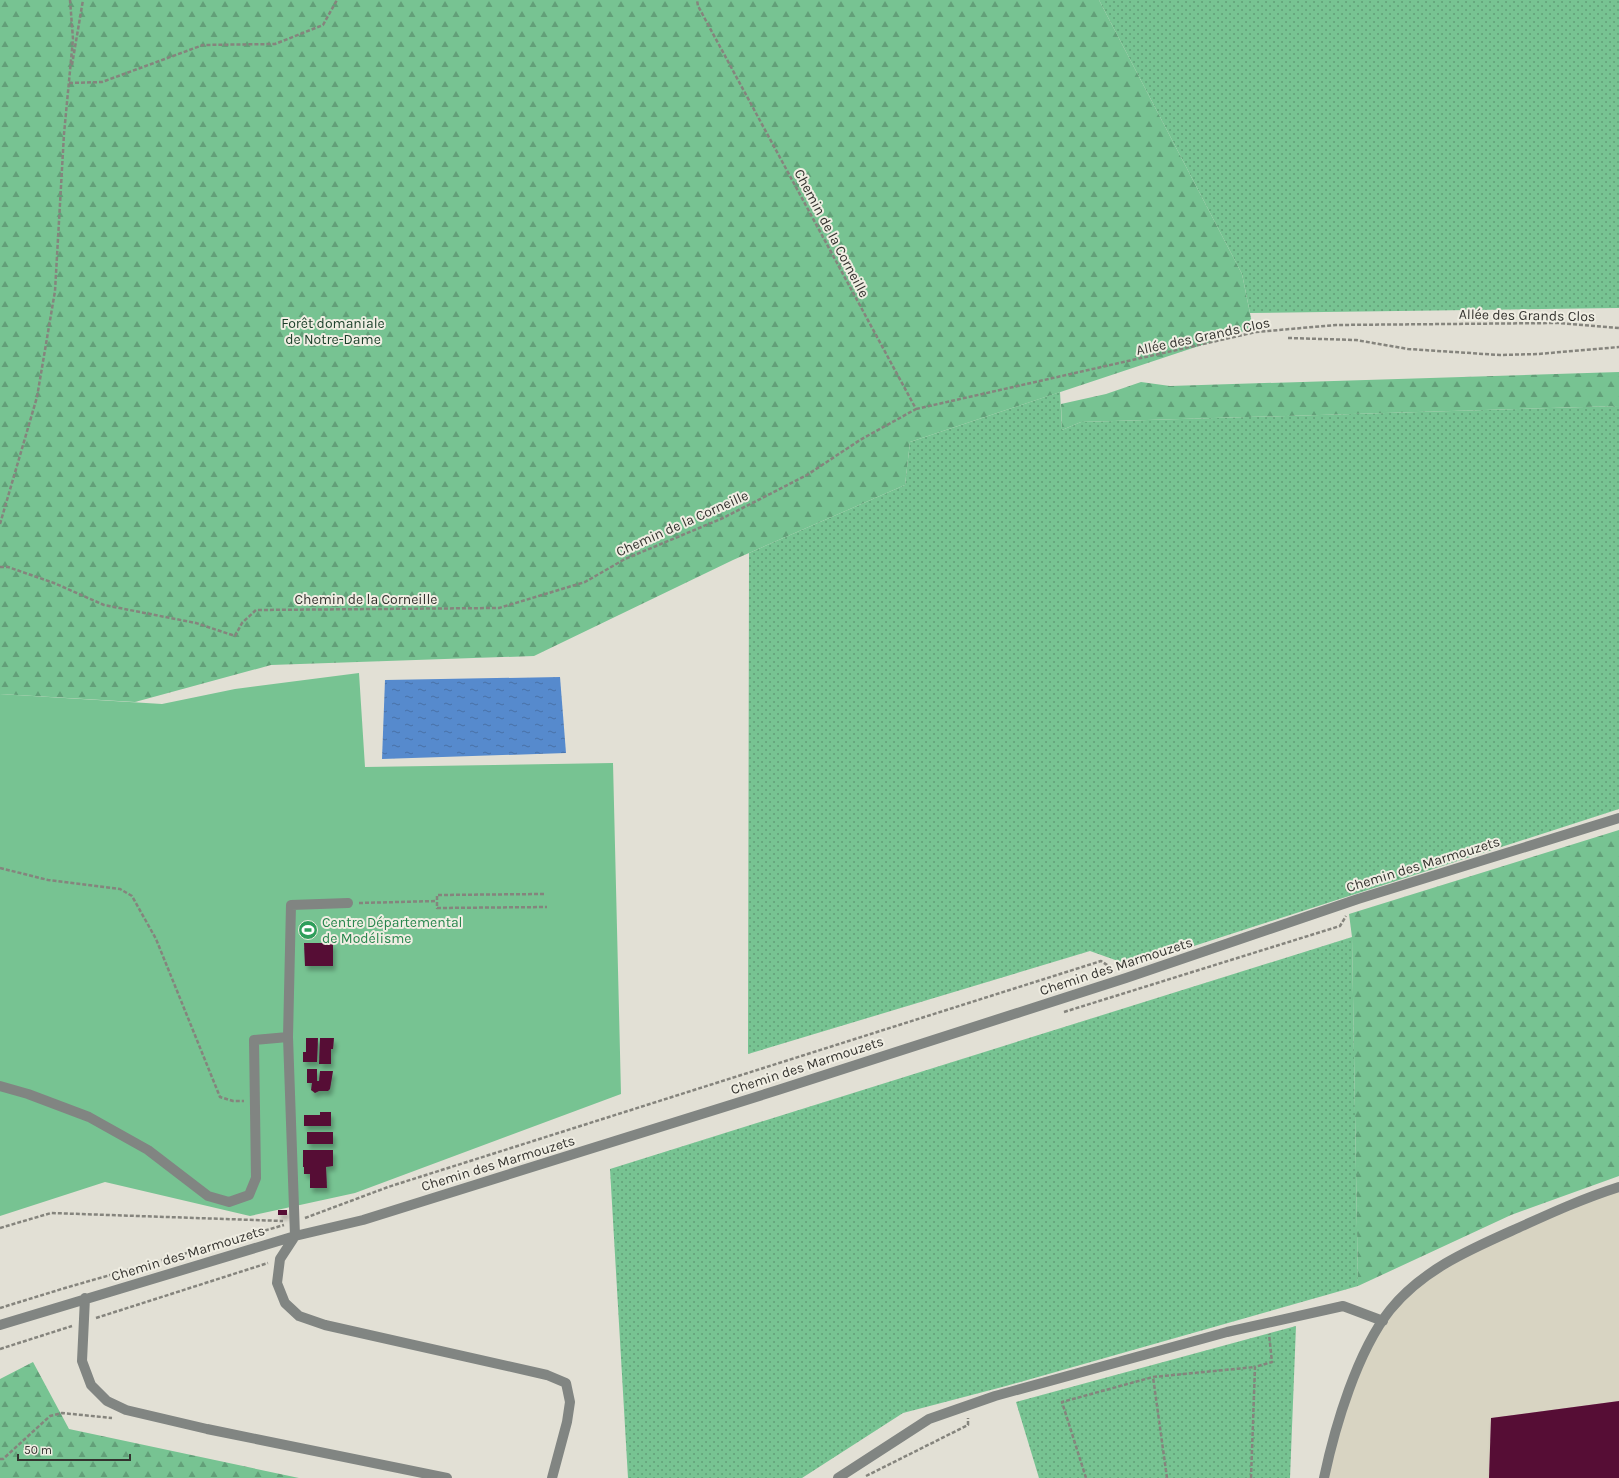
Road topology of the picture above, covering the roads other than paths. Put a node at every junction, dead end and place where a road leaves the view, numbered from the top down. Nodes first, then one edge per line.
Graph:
1 (1619, 818) edge
2 (348, 903) road end
3 (288, 1037) junction
4 (0, 1086) edge
5 (1619, 1187) edge
6 (295, 1236) junction
7 (85, 1298) junction
8 (1383, 1321) junction
9 (0, 1325) edge
10 (447, 1478) edge
11 (552, 1478) edge
12 (838, 1478) edge
13 (1324, 1478) edge

1 - 6 street, Chemin des Marmouzets
2 - 3 street
3 - 4 street
3 - 6 street
5 - 8 street
6 - 7 street, Chemin des Marmouzets
6 - 11 street
7 - 9 street, Chemin des Marmouzets
7 - 10 street
8 - 12 street
8 - 13 street

